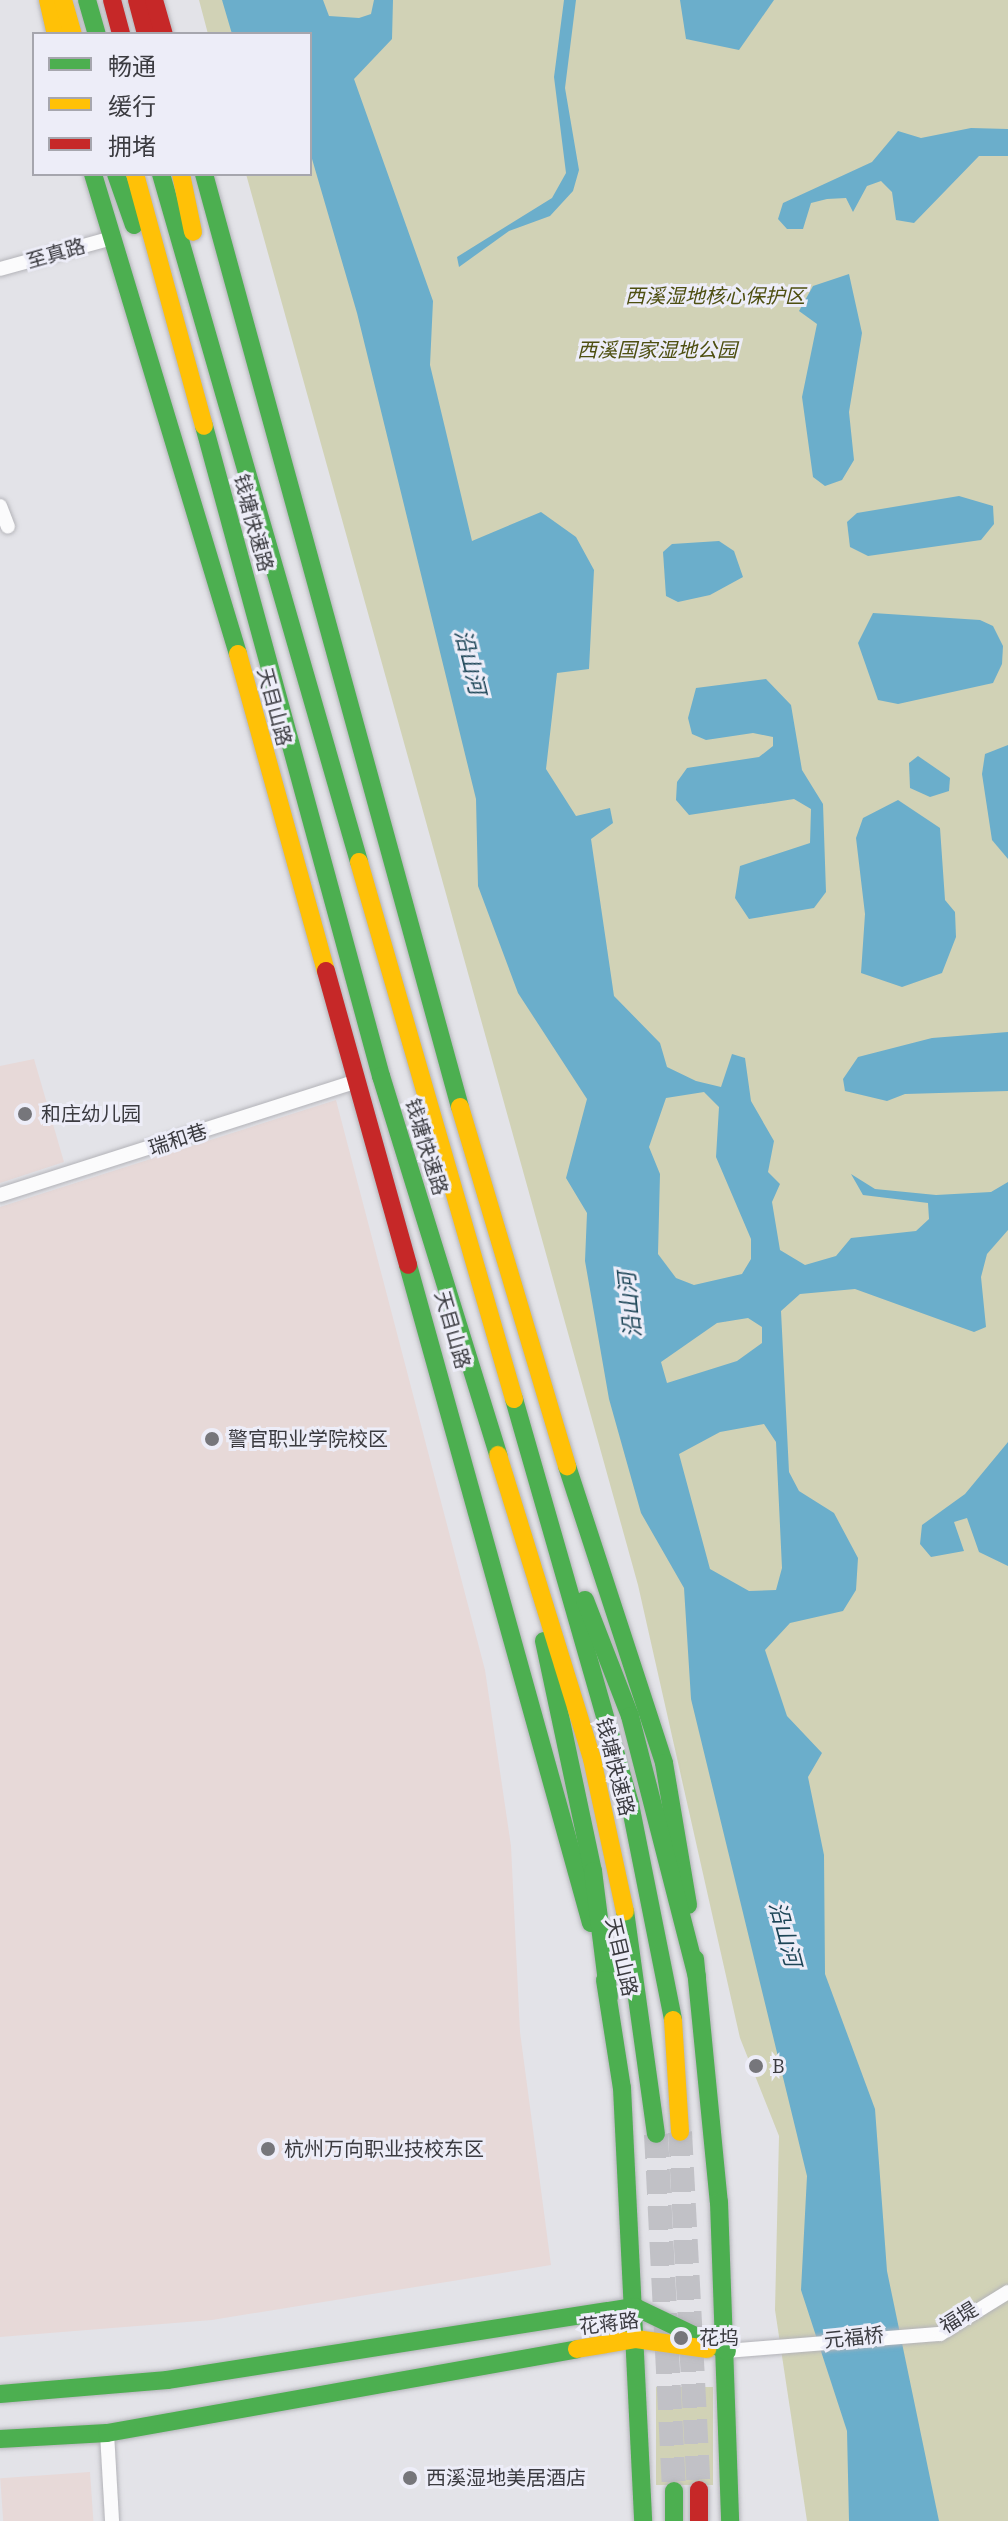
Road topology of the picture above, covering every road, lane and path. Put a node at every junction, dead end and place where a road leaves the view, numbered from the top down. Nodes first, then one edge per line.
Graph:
1 (48, 0) edge
2 (63, 0) edge
3 (87, 0) edge
4 (112, 0) edge
5 (137, 0) edge
6 (154, 0) edge
7 (56, 32) edge
8 (72, 32) edge
9 (96, 32) edge
10 (120, 32) edge
11 (145, 32) edge
12 (163, 32) edge
13 (94, 176) edge
14 (117, 176) edge
15 (136, 176) edge
16 (162, 176) edge
17 (181, 176) edge
18 (205, 176) edge
19 (112, 238) junction
20 (0, 269) edge
21 (231, 411) junction
22 (203, 422) junction
23 (0, 506) edge
24 (8, 527) dead end
25 (355, 1082) junction
26 (0, 1195) edge
27 (496, 1453) junction
28 (539, 1483) junction
29 (697, 1977) junction
30 (609, 1997) junction
31 (680, 2132) tunnel mouth
32 (656, 2134) tunnel mouth
33 (1008, 2292) edge
34 (635, 2307) junction
35 (907, 2332) joint
36 (636, 2339) junction
37 (727, 2351) junction
38 (0, 2394) edge
39 (107, 2433) junction
40 (0, 2439) edge
41 (699, 2490) tunnel mouth
42 (674, 2491) tunnel mouth
43 (112, 2521) edge
44 (643, 2521) edge
45 (674, 2521) edge
46 (699, 2521) edge
47 (730, 2521) edge

1 - 7 main road
2 - 8 main road
3 - 9 main road
4 - 10 main road
5 - 11 main road
6 - 12 main road
13 - 19 main road, 天目山路
14 - 22 main road
15 - 22 main road, 钱塘快速路
16 - 21 main road, 钱塘快速路
17 - 21 main road
18 - 29 main road
19 - 20 street, 至真路
19 - 25 main road, 天目山路
21 - 28 main road, 钱塘快速路
22 - 27 main road, 钱塘快速路
23 - 24 street
25 - 26 street, 瑞和巷
25 - 30 main road, 天目山路
27 - 30 main road
27 - 32 main road, 钱塘快速路
28 - 29 main road
28 - 31 main road, 钱塘快速路
29 - 37 main road
30 - 34 main road, 天目山路
33 - 35 street, 福堤
34 - 36 main road, 天目山路
34 - 37 main road, 花蒋路
34 - 38 main road, 花蒋路
35 - 37 street, 元福桥
36 - 37 main road, 花蒋路
36 - 39 main road, 花蒋路
36 - 44 main road, 天目山路
37 - 47 main road
39 - 40 main road, 花蒋路
39 - 43 street
41 - 46 main road
42 - 45 main road

